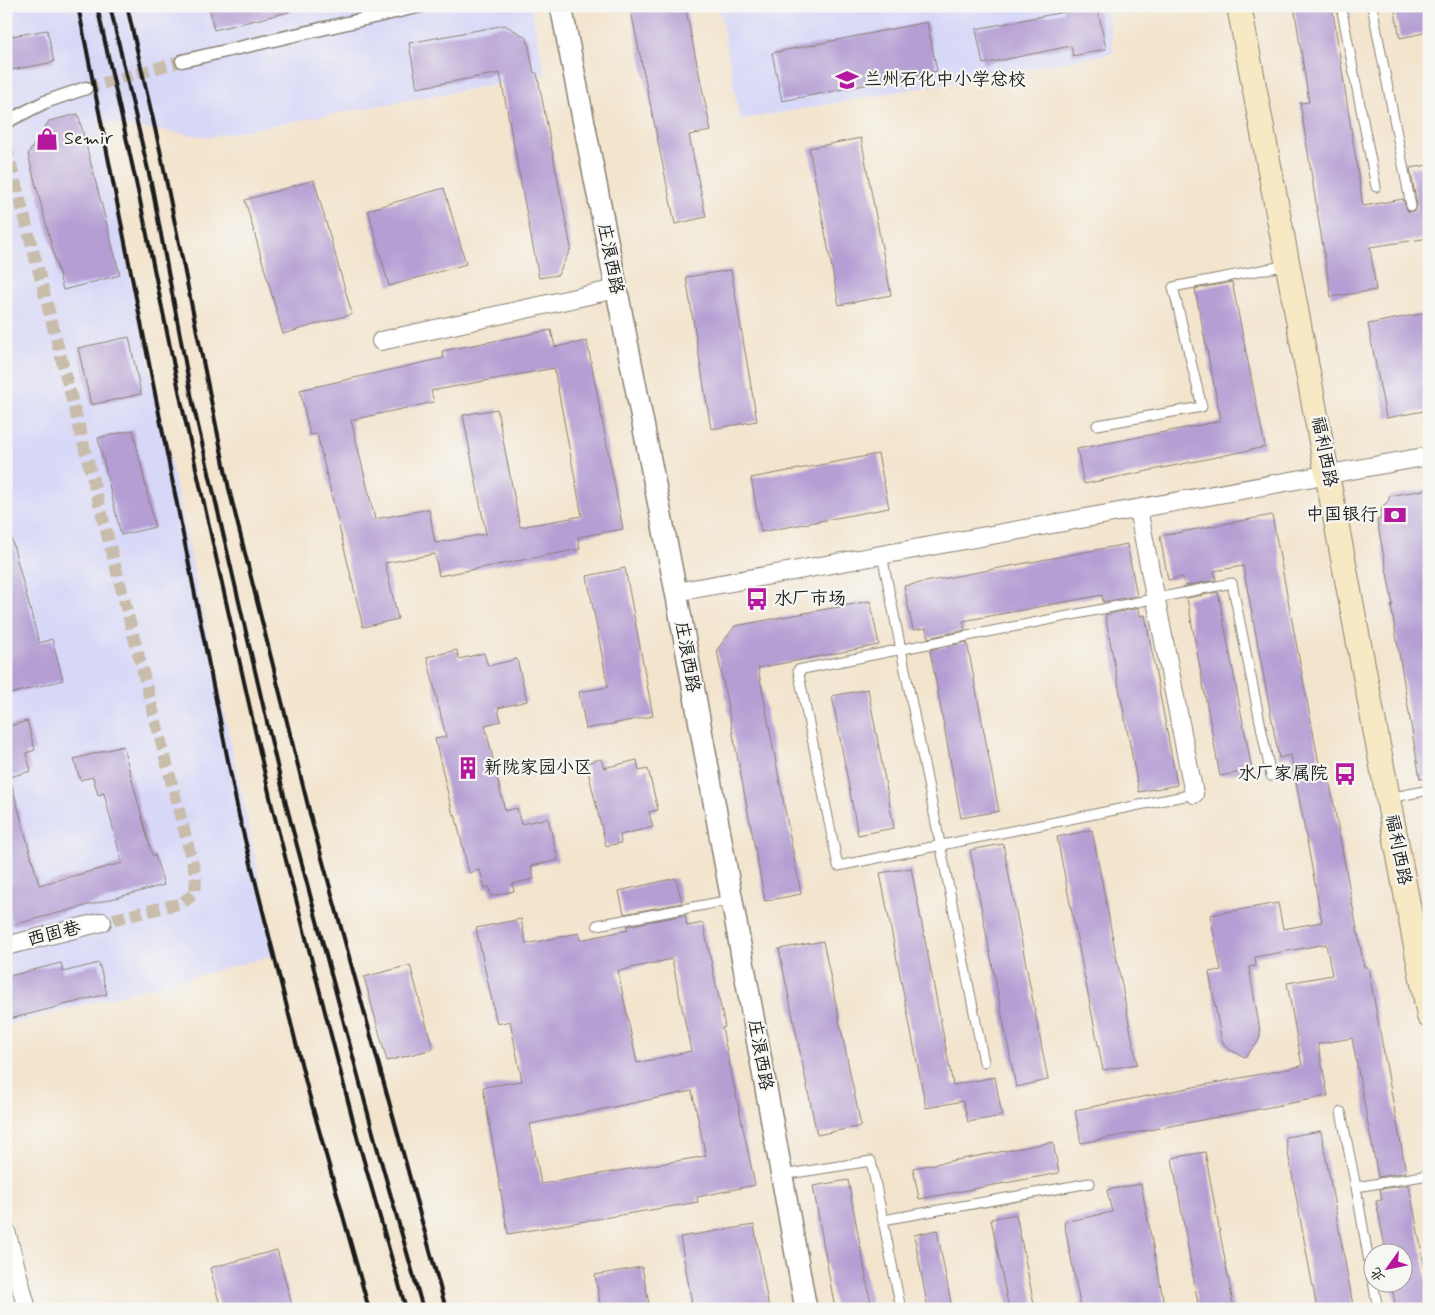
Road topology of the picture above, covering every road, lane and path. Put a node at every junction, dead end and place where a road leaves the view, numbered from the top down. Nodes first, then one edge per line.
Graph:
1 (420, 6) edge
2 (561, 6) edge
3 (1239, 6) edge
4 (1341, 6) edge
5 (1372, 6) edge
6 (182, 61) tunnel mouth
7 (86, 88) tunnel mouth
8 (6, 122) edge
9 (1376, 187) dead end
10 (1411, 206) dead end
11 (1288, 265) junction
12 (616, 289) junction
13 (381, 342) dead end
14 (1097, 425) dead end
15 (1429, 456) edge
16 (1328, 475) junction
17 (1138, 509) junction
18 (882, 555) junction
19 (676, 592) junction
20 (1156, 598) junction
21 (901, 650) junction
22 (1271, 776) dead end
23 (1429, 790) edge
24 (1194, 794) joint
25 (1388, 798) junction
26 (940, 845) junction
27 (732, 900) junction
28 (102, 922) tunnel mouth
29 (598, 924) dead end
30 (6, 946) edge
31 (1426, 985) edge
32 (1429, 1016) edge
33 (984, 1062) dead end
34 (1340, 1112) dead end
35 (782, 1175) junction
36 (1429, 1175) edge
37 (1090, 1183) dead end
38 (1356, 1187) junction
39 (883, 1220) junction
40 (6, 1231) edge
41 (1366, 1242) edge
42 (1375, 1292) edge
43 (27, 1309) edge
44 (806, 1309) edge
45 (900, 1309) edge
46 (1378, 1309) edge

1 - 6 street
2 - 12 street, 庄浪西路
3 - 11 main road, 福利西路
4 - 9 lane
5 - 10 lane
7 - 8 street
11 - 14 lane
11 - 16 main road, 福利西路
12 - 13 street
12 - 19 street, 庄浪西路
15 - 16 street
16 - 17 street
16 - 25 main road, 福利西路
17 - 18 street
17 - 20 street
18 - 19 street
18 - 21 lane
19 - 27 street, 庄浪西路
20 - 21 lane
20 - 22 lane
20 - 24 street
21 - 26 lane
21 - 26 lane
23 - 25 lane
24 - 26 lane
25 - 31 main road, 福利西路
26 - 33 lane
27 - 29 lane
27 - 35 street, 庄浪西路
28 - 30 street, 西固巷
31 - 32 main road, 福利西路
34 - 38 lane
35 - 39 lane
35 - 44 street, 庄浪西路
36 - 38 lane
37 - 39 lane
38 - 41 lane
39 - 45 lane
40 - 43 street
42 - 46 lane

